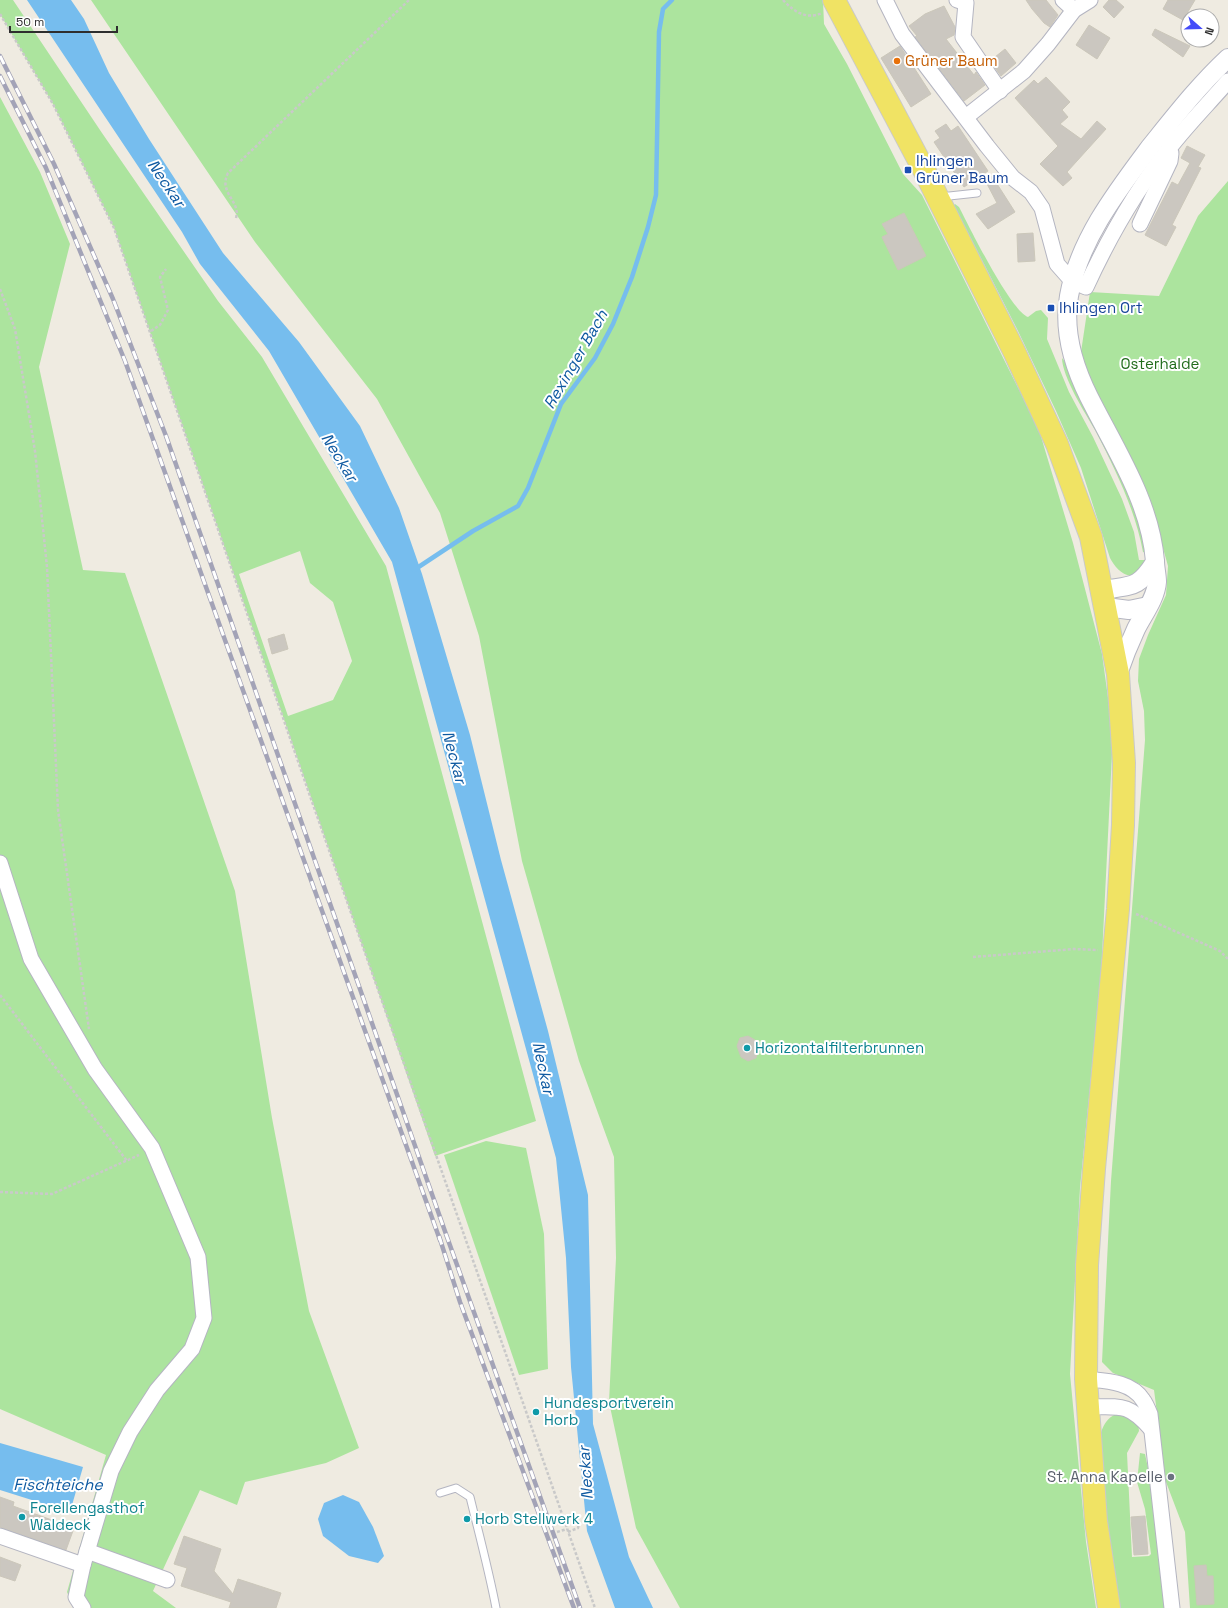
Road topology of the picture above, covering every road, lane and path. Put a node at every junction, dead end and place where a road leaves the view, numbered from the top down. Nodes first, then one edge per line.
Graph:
1 (409, 0) edge
2 (783, 0) edge
3 (885, 0) edge
4 (1063, 0) edge
5 (1090, 0) edge
6 (965, 1) edge
7 (839, 2) edge
8 (1074, 10) junction
9 (0, 14) edge
10 (1228, 59) edge
11 (1228, 81) edge
12 (1000, 90) junction
13 (966, 117) junction
14 (1171, 146) junction
15 (977, 193) dead end
16 (938, 197) junction
17 (236, 218) dead end
18 (1140, 224) dead end
19 (166, 269) dead end
20 (1072, 281) junction
21 (0, 289) edge
22 (151, 331) junction
23 (1155, 562) junction
24 (1104, 599) junction
25 (1148, 606) junction
26 (1118, 674) junction
27 (0, 862) edge
28 (1118, 908) junction
29 (1114, 950) junction
30 (972, 957) dead end
31 (1228, 959) edge
32 (0, 995) edge
33 (89, 1030) dead end
34 (152, 1148) junction
35 (128, 1161) junction
36 (0, 1192) edge
37 (1086, 1379) junction
38 (1087, 1407) junction
39 (1151, 1429) junction
40 (440, 1493) dead end
41 (579, 1523) dead end
42 (568, 1530) junction
43 (557, 1532) dead end
44 (0, 1536) edge
45 (85, 1558) junction
46 (167, 1580) dead end
47 (83, 1608) edge
48 (496, 1608) edge
49 (595, 1608) edge
50 (1109, 1608) edge
51 (1172, 1608) edge

1 - 17 path
2 - 7 path
3 - 13 street
4 - 8 street
5 - 8 street
6 - 12 street
7 - 16 main road
8 - 12 street
9 - 22 path
10 - 20 street
11 - 14 street
12 - 13 street
13 - 20 street
14 - 18 street
14 - 20 street
15 - 16 lane
16 - 24 main road
19 - 22 path
20 - 23 street
21 - 33 path
22 - 42 path
23 - 24 street
23 - 25 street
24 - 25 street
24 - 26 main road
25 - 26 street
26 - 28 main road
27 - 34 street
28 - 29 main road
28 - 31 path
29 - 30 path
29 - 37 main road
32 - 35 path
34 - 35 path
34 - 45 street
35 - 36 path
37 - 38 main road
37 - 39 street
38 - 39 street
38 - 50 main road
39 - 51 street
40 - 48 lane
41 - 42 path
42 - 43 path
42 - 49 path
44 - 45 street
45 - 46 street
45 - 47 street

